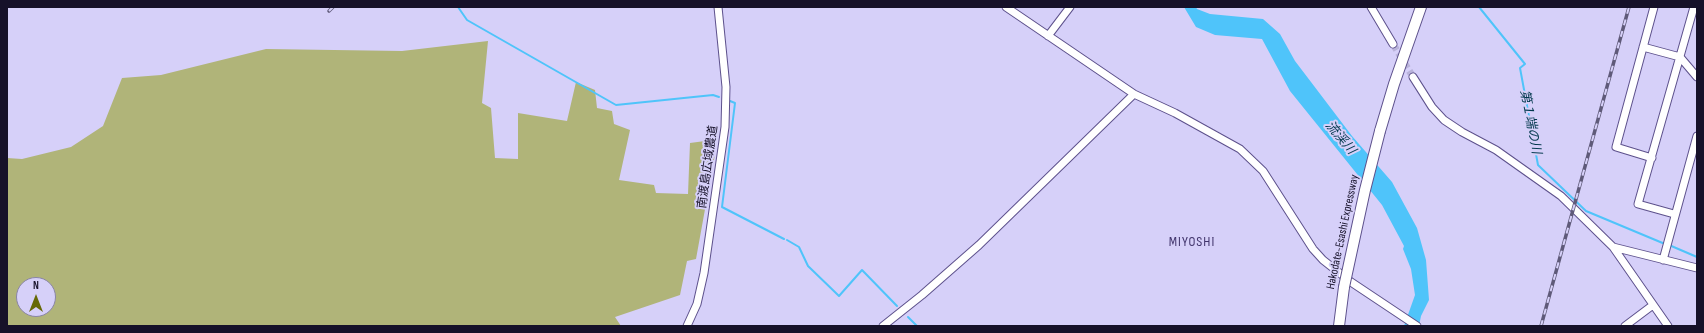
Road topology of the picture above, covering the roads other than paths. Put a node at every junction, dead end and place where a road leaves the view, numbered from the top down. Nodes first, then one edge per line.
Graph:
1 (718, 7) edge
2 (1006, 7) edge
3 (1070, 7) edge
4 (1371, 7) edge
5 (1421, 7) edge
6 (1654, 7) edge
7 (1694, 7) edge
8 (1048, 36) junction
9 (1393, 44) tunnel mouth
10 (1643, 47) junction
11 (1680, 57) junction
12 (1413, 77) tunnel mouth
13 (1697, 77) edge
14 (1134, 94) junction
15 (1697, 136) edge
16 (1652, 158) junction
17 (1674, 214) junction
18 (1613, 246) junction
19 (1663, 260) junction
20 (1697, 268) edge
21 (1653, 305) junction
22 (687, 326) edge
23 (883, 326) edge
24 (1338, 326) edge
25 (1417, 326) edge
26 (1625, 326) edge
27 (1668, 326) edge

1 - 22 street, 南渡島広域農道
2 - 8 street
3 - 8 street
4 - 9 street
5 - 24 highway, Hakodate-Esashi Expressway, bridge
6 - 10 street
7 - 11 street
8 - 14 street
10 - 11 street
10 - 16 street
11 - 13 street
11 - 16 street
12 - 18 street
14 - 23 street
14 - 25 street
15 - 17 street
16 - 17 street
17 - 19 street
18 - 19 street
18 - 21 street
19 - 20 street
21 - 26 street
21 - 27 street

